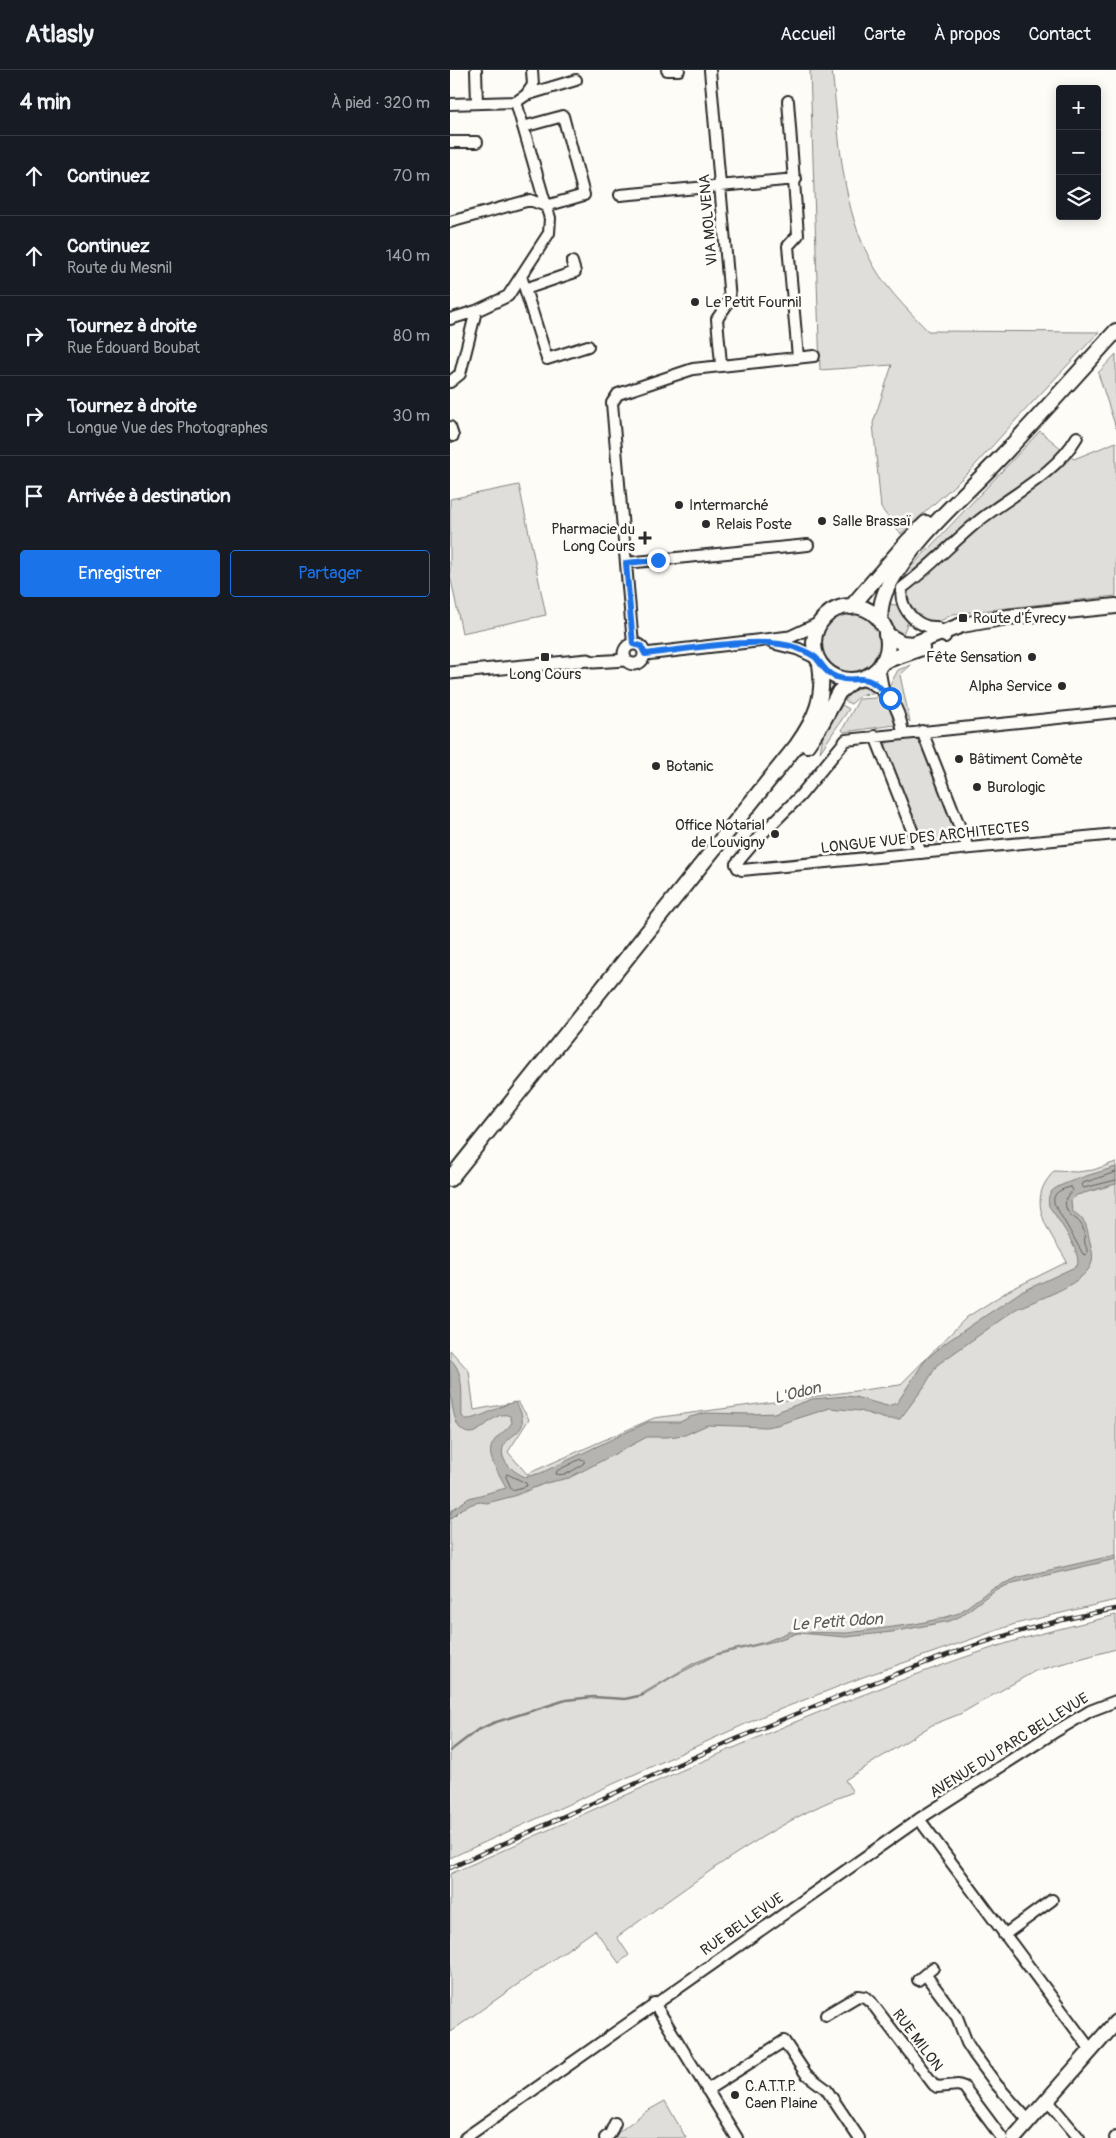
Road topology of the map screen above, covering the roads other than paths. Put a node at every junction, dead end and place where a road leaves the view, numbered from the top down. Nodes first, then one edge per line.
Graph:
1 (476, 70) edge
2 (532, 70) edge
3 (667, 70) edge
4 (679, 70) edge
5 (710, 70) edge
6 (576, 80) dead end
7 (526, 95) junction
8 (788, 100) dead end
9 (516, 102) junction
10 (477, 103) junction
11 (450, 104) edge
12 (523, 127) junction
13 (450, 142) edge
14 (477, 142) dead end
15 (796, 178) junction
16 (720, 186) junction
17 (620, 195) dead end
18 (546, 206) junction
19 (450, 222) edge
20 (572, 262) dead end
21 (521, 276) junction
22 (524, 289) junction
23 (476, 311) junction
24 (450, 319) edge
25 (1116, 331) edge
26 (588, 346) dead end
27 (814, 356) dead end
28 (798, 357) junction
29 (721, 364) junction
30 (450, 382) edge
31 (1077, 437) dead end
32 (953, 504) junction
33 (808, 545) dead end
34 (626, 563) junction
35 (1116, 606) edge
36 (852, 607) junction
37 (820, 623) junction
38 (883, 629) junction
39 (944, 635) junction
40 (742, 644) junction
41 (628, 652) junction
42 (645, 654) junction
43 (818, 661) junction
44 (880, 665) junction
45 (450, 673) edge
46 (857, 679) junction
47 (883, 689) junction
48 (1116, 712) edge
49 (1116, 716) edge
50 (922, 731) junction
51 (903, 733) junction
52 (875, 736) junction
53 (745, 811) junction
54 (1116, 834) edge
55 (968, 848) junction
56 (921, 852) junction
57 (450, 1180) edge
58 (1116, 1701) edge
59 (919, 1819) junction
60 (1052, 1900) dead end
61 (1004, 1935) junction
62 (925, 1974) dead end
63 (654, 2004) junction
64 (826, 2015) dead end
65 (1116, 2022) edge
66 (1092, 2050) junction
67 (707, 2090) junction
68 (1048, 2100) junction
69 (1029, 2121) junction
70 (615, 2124) dead end
71 (465, 2138) edge
72 (605, 2138) edge
73 (737, 2138) edge
74 (858, 2138) edge
75 (1002, 2138) edge
76 (1014, 2138) edge
77 (1078, 2138) edge

1 - 10 street
2 - 7 street
3 - 4 street
5 - 16 street, VIA MOLVENA
6 - 7 street
7 - 9 street
8 - 15 street
9 - 10 street
9 - 12 street
10 - 11 street
12 - 18 street
12 - 18 street
13 - 14 street
15 - 16 street
15 - 28 street
16 - 17 street
16 - 29 street, VIA MOLVENA
18 - 19 street
18 - 21 street
20 - 22 street
21 - 22 street
21 - 23 street
22 - 26 street
23 - 24 street
23 - 30 street
25 - 32 main road
27 - 28 street
28 - 29 street
29 - 34 street
31 - 39 street
32 - 36 main road
32 - 38 main road
33 - 34 street
34 - 41 street
35 - 39 main road
36 - 37 main road
36 - 38 main road
37 - 40 street
37 - 43 main road
38 - 39 main road
38 - 44 main road
39 - 44 main road
40 - 42 street
40 - 43 street
41 - 42 street
41 - 42 street
41 - 45 street
43 - 46 main road
43 - 53 main road
44 - 46 main road
44 - 47 street
46 - 47 street
46 - 53 main road
47 - 51 street
48 - 49 street
48 - 50 street
50 - 51 street
50 - 55 street
51 - 52 street
52 - 56 street
52 - 56 street, LONGUE VUE DES ARCHITECTES
53 - 57 main road
54 - 55 street, LONGUE VUE DES ARCHITECTES
55 - 56 street, LONGUE VUE DES ARCHITECTES
58 - 59 street, AVENUE DU PARC BELLEVUE
59 - 61 street
59 - 63 street, RUE BELLEVUE
60 - 61 street
61 - 66 street
62 - 69 street
63 - 67 street
63 - 71 street, RUE BELLEVUE
64 - 75 street, RUE MILON
65 - 66 main road
66 - 68 main road
67 - 73 street
67 - 74 street
68 - 69 main road
68 - 77 street
69 - 76 main road
70 - 72 street

